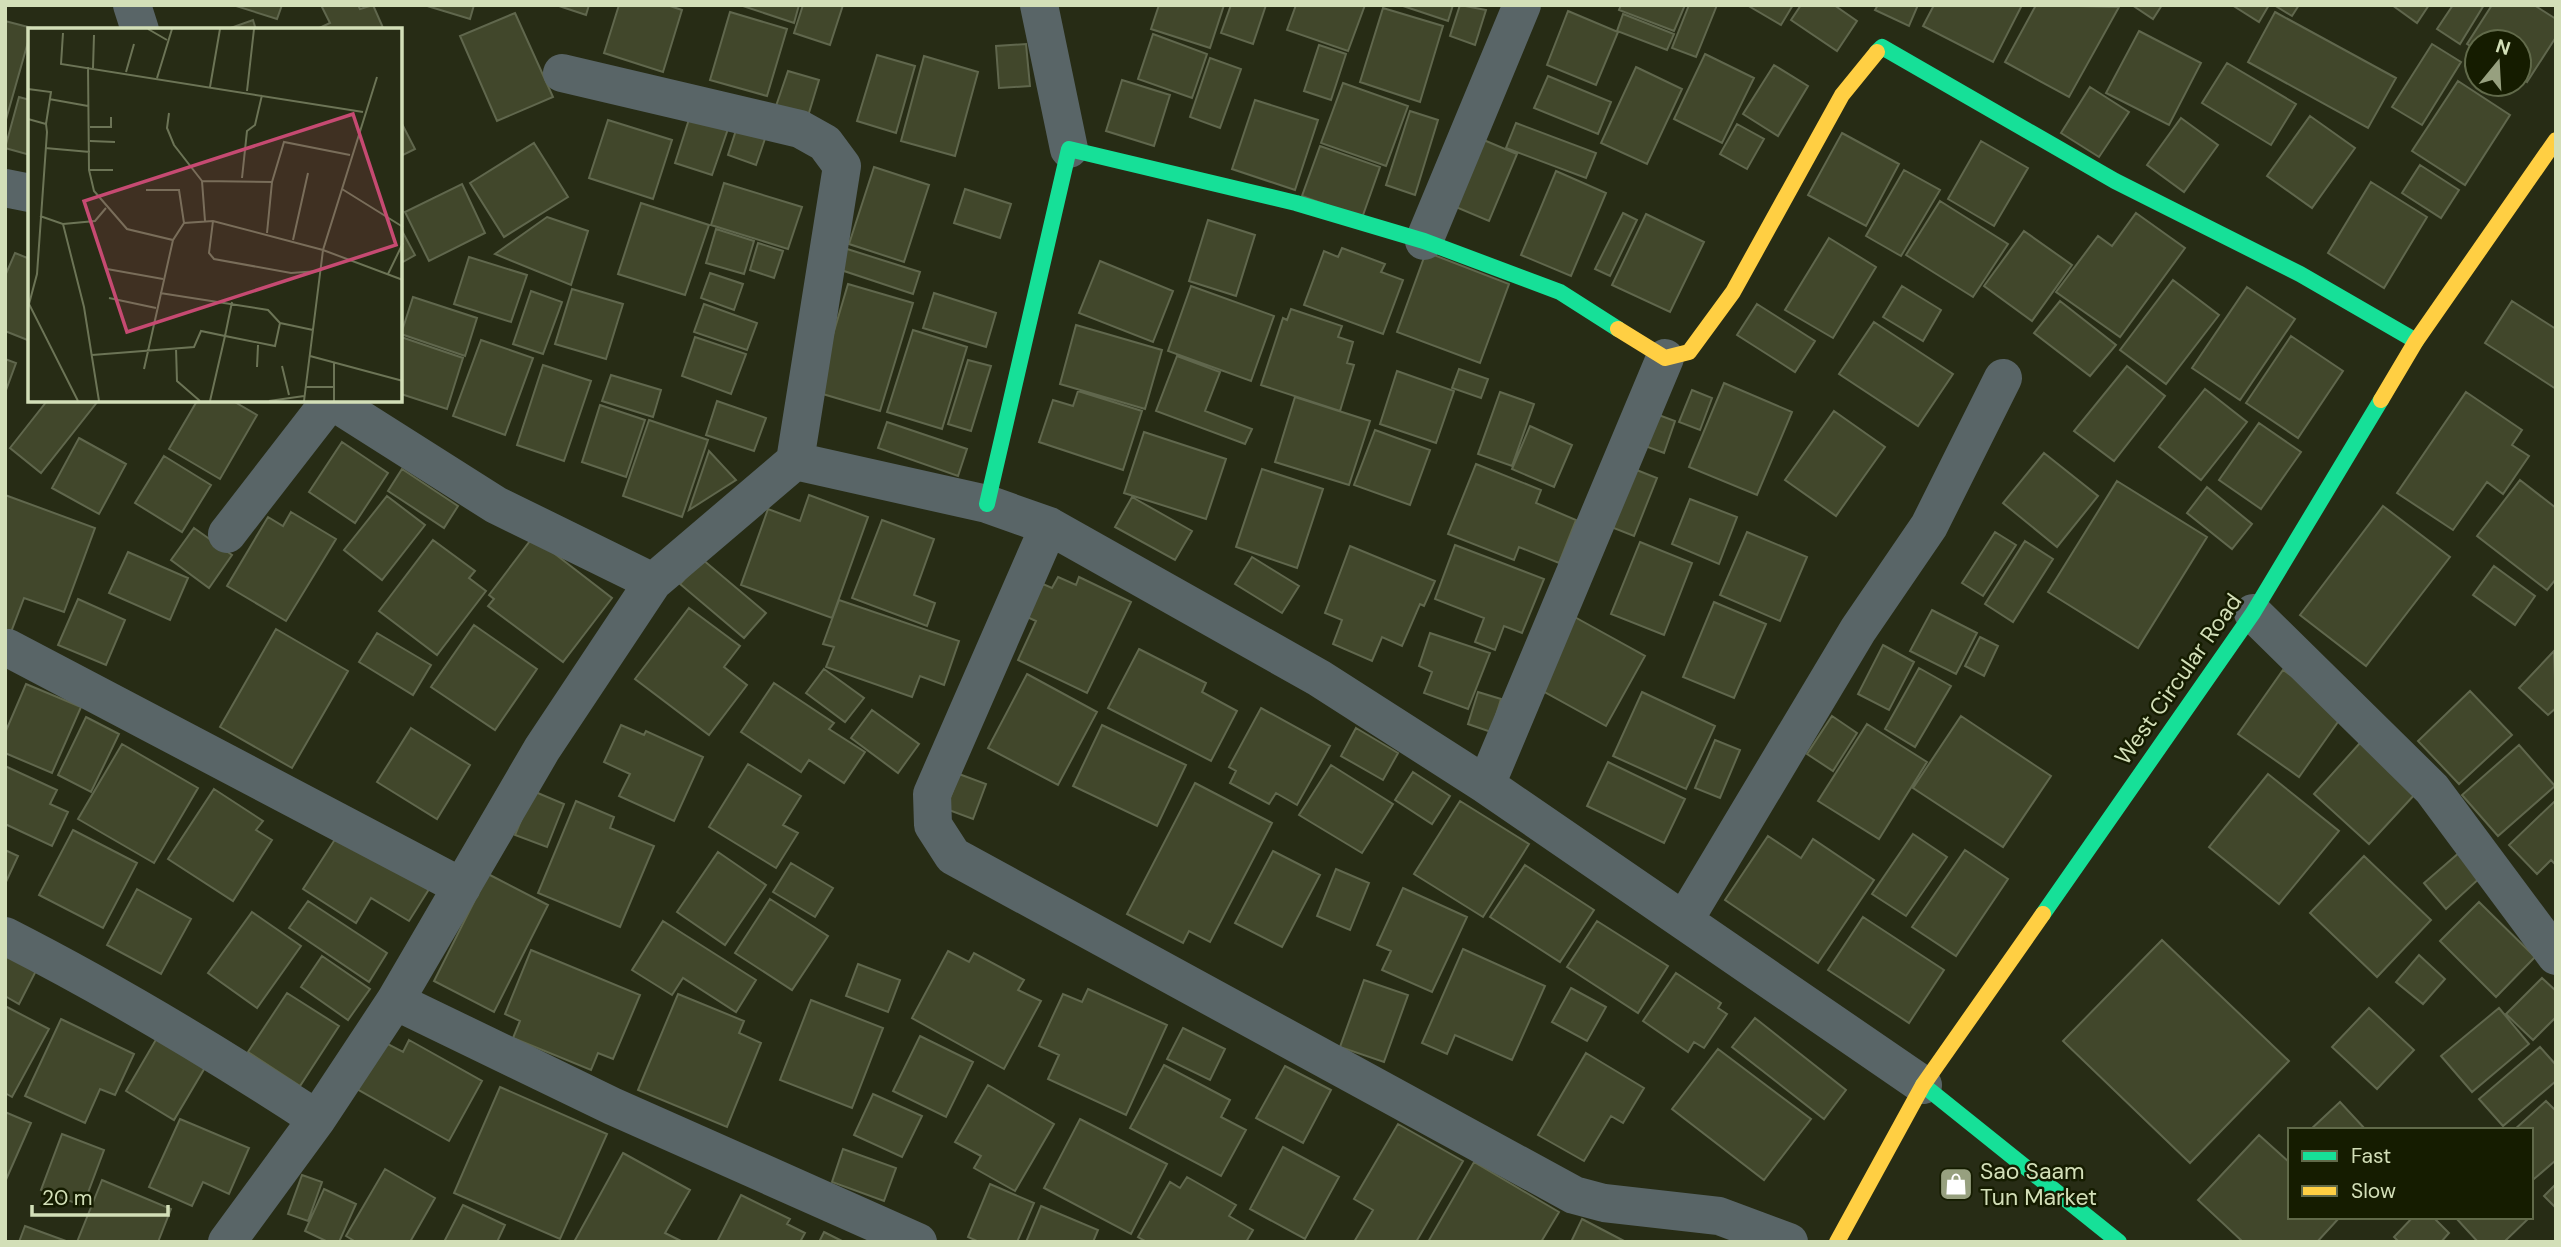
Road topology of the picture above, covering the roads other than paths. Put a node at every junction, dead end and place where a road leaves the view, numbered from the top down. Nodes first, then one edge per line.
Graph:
1 (132, 5) edge
2 (1040, 5) edge
3 (1522, 5) edge
4 (139, 28) edge
5 (562, 73) dead end
6 (2556, 140) edge
7 (1069, 149) junction
8 (5, 188) edge
9 (28, 193) edge
10 (1424, 241) junction
11 (2416, 341) junction
12 (1665, 358) junction
13 (2003, 378) dead end
14 (330, 402) edge
15 (333, 402) edge
16 (795, 461) junction
17 (987, 504) junction
18 (1049, 526) junction
19 (227, 534) dead end
20 (653, 582) junction
21 (2253, 613) junction
22 (8, 648) dead end
23 (1486, 785) junction
24 (461, 887) junction
25 (1685, 919) junction
26 (5, 936) edge
27 (2556, 956) edge
28 (396, 1001) junction
29 (1923, 1085) junction
30 (317, 1119) junction
31 (227, 1242) edge
32 (918, 1242) edge
33 (1789, 1242) edge
34 (1837, 1242) edge
35 (2119, 1242) edge

1 - 4 street
2 - 7 street
3 - 10 street
5 - 16 street
6 - 11 street, West Circular Road
7 - 10 street
7 - 17 street
8 - 9 street
10 - 12 street
11 - 12 street
11 - 21 street, West Circular Road
12 - 23 street
13 - 25 street
14 - 19 street
15 - 20 street
16 - 17 street
16 - 20 street
17 - 18 street
18 - 23 street
18 - 33 street
20 - 24 street
21 - 27 street
21 - 29 street, West Circular Road
22 - 24 street
23 - 25 street
24 - 28 street
25 - 29 street
26 - 30 street
28 - 30 street
28 - 32 street
29 - 34 street, West Circular Road
29 - 35 street
30 - 31 street

